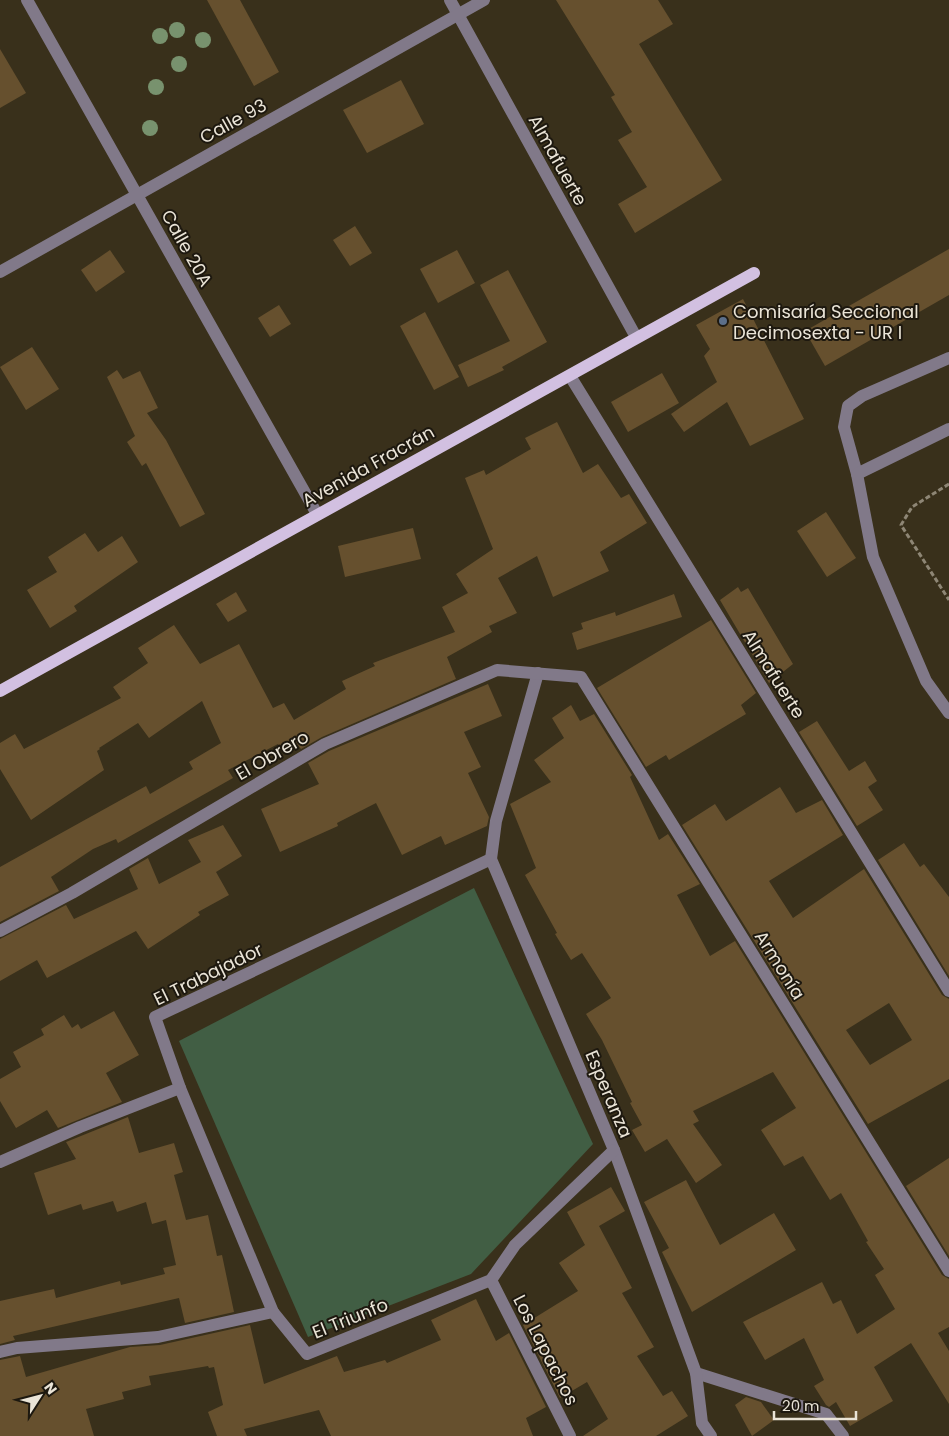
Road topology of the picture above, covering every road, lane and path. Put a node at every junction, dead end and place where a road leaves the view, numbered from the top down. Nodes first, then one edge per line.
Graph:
1 (27, 0) edge
2 (450, 0) edge
3 (484, 0) edge
4 (458, 14) junction
5 (137, 195) junction
6 (0, 272) edge
7 (754, 273) dead end
8 (636, 337) junction
9 (949, 358) edge
10 (570, 376) junction
11 (949, 429) edge
12 (857, 474) junction
13 (949, 484) edge
14 (317, 514) junction
15 (949, 600) edge
16 (538, 673) junction
17 (581, 677) joint
18 (0, 691) edge
19 (949, 712) edge
20 (491, 859) junction
21 (0, 931) edge
22 (949, 991) edge
23 (180, 1088) junction
24 (614, 1150) junction
25 (0, 1162) edge
26 (949, 1272) edge
27 (491, 1280) junction
28 (273, 1312) junction
29 (0, 1352) edge
30 (696, 1373) junction
31 (570, 1436) edge
32 (711, 1436) edge
33 (843, 1436) edge

1 - 5 street, Calle 20A
2 - 4 street, Almafuerte
3 - 4 street, Calle 93
4 - 5 street, Calle 93
4 - 8 street, Almafuerte
5 - 6 street, Calle 93
5 - 14 street, Calle 20A
7 - 8 main road, Avenida Fracrán
8 - 10 main road, Avenida Fracrán
9 - 12 street
10 - 14 main road, Avenida Fracrán
10 - 22 street, Almafuerte
11 - 12 street
12 - 19 street
13 - 15 path
14 - 18 main road, Avenida Fracrán
16 - 17 street, El Obrero
16 - 20 street
16 - 21 street, El Obrero
17 - 26 street, Armonía
20 - 23 street, El Trabajador
20 - 24 street, Esperanza
23 - 25 street
23 - 28 street
24 - 27 street
24 - 30 street, Esperanza
27 - 28 street, El Triunfo
27 - 31 street, Los Lapachos
28 - 29 street
30 - 32 street, Esperanza
30 - 33 street

